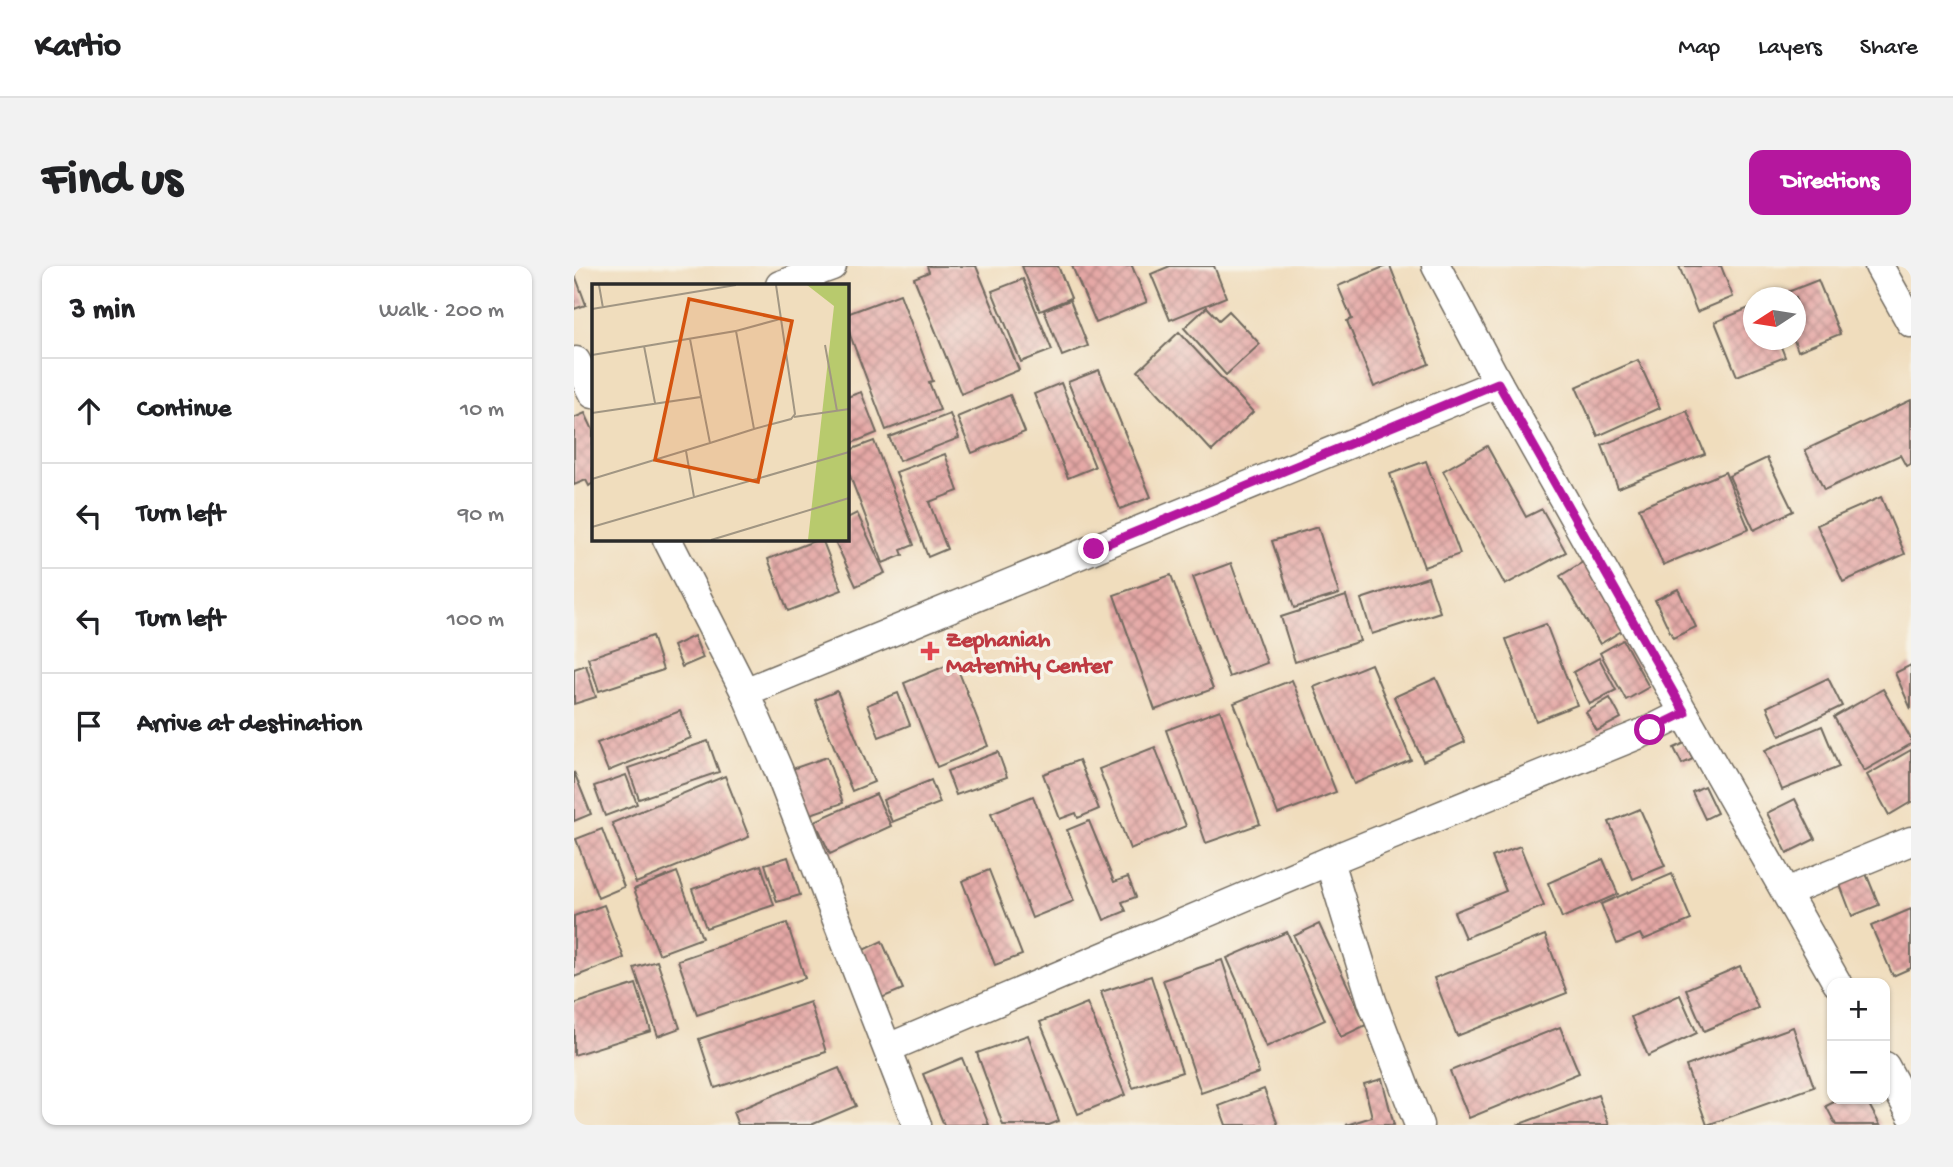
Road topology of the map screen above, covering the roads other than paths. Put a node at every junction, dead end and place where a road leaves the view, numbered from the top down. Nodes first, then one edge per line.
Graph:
1 (832, 266) edge
2 (1436, 266) edge
3 (1879, 266) edge
4 (783, 284) edge
5 (1911, 323) edge
6 (581, 359) edge
7 (1498, 383) junction
8 (592, 391) edge
9 (668, 541) edge
10 (745, 692) junction
11 (1685, 713) junction
12 (1911, 841) edge
13 (1329, 861) junction
14 (1786, 892) junction
15 (1835, 978) edge
16 (888, 1048) junction
17 (1890, 1075) edge
18 (1911, 1114) edge
19 (917, 1125) edge
20 (1419, 1125) edge

1 - 4 street
2 - 7 street
3 - 5 street
6 - 8 street
7 - 10 street
7 - 11 street
9 - 10 street
10 - 16 street
11 - 13 street
11 - 14 street
12 - 14 street
13 - 16 street
13 - 20 street
14 - 15 street
16 - 19 street
17 - 18 street

